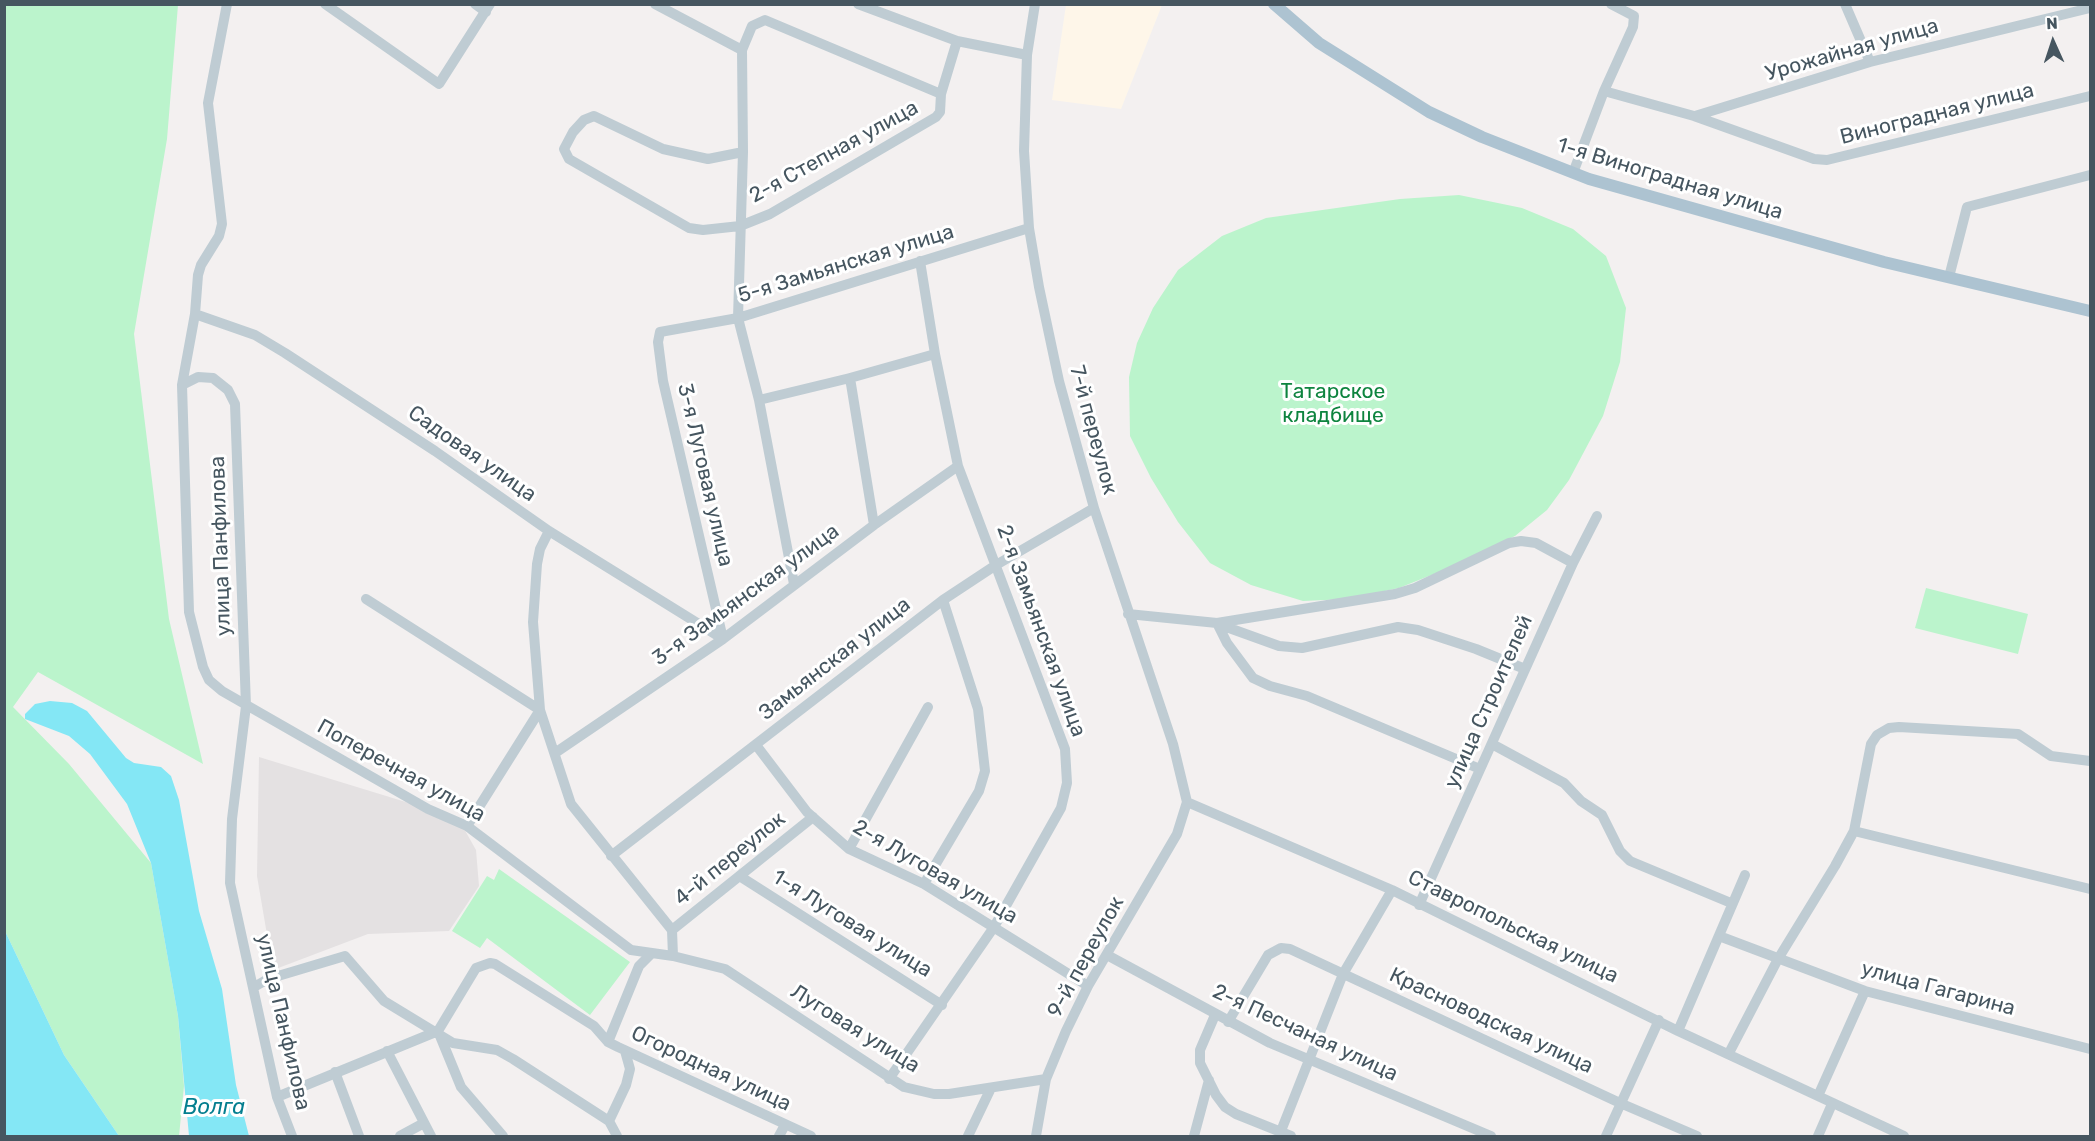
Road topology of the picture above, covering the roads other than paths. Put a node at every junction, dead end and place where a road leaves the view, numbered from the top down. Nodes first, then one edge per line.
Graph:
1 (227, 4) edge
2 (325, 4) edge
3 (475, 4) edge
4 (655, 4) edge
5 (858, 4) edge
6 (1035, 4) edge
7 (1274, 4) edge
8 (1611, 4) edge
9 (1845, 4) edge
10 (488, 8) edge
11 (2091, 8) edge
12 (957, 41) junction
13 (742, 50) junction
14 (1028, 56) junction
15 (1870, 62) junction
16 (1604, 91) junction
17 (941, 94) junction
18 (2091, 96) edge
19 (1694, 116) junction
20 (743, 152) junction
21 (1572, 173) junction
22 (2091, 175) edge
23 (740, 226) junction
24 (1029, 228) junction
25 (920, 261) junction
26 (1948, 277) junction
27 (2091, 311) edge
28 (195, 314) junction
29 (738, 318) junction
30 (672, 328) joint
31 (934, 354) junction
32 (850, 378) junction
33 (182, 385) junction
34 (759, 400) junction
35 (958, 466) junction
36 (1094, 508) junction
37 (1597, 516) dead end
38 (874, 525) junction
39 (549, 531) junction
40 (1573, 563) junction
41 (996, 565) junction
42 (794, 584) junction
43 (366, 599) dead end
44 (943, 600) junction
45 (1128, 614) junction
46 (1217, 623) junction
47 (723, 639) junction
48 (1525, 669) junction
49 (246, 706) junction
50 (928, 707) dead end
51 (540, 710) junction
52 (1492, 744) junction
53 (756, 746) junction
54 (555, 753) junction
55 (2091, 761) edge
56 (1480, 769) junction
57 (1186, 802) junction
58 (813, 816) junction
59 (467, 826) junction
60 (1854, 831) junction
61 (849, 849) junction
62 (611, 856) junction
63 (1745, 875) dead end
64 (741, 877) junction
65 (924, 884) junction
66 (2091, 889) edge
67 (1392, 890) junction
68 (1731, 903) junction
69 (1419, 905) junction
70 (994, 927) junction
71 (672, 930) junction
72 (1719, 936) junction
73 (652, 953) junction
74 (1107, 955) junction
75 (673, 956) junction
76 (1778, 959) junction
77 (1343, 974) junction
78 (1088, 986) junction
79 (254, 987) junction
80 (1865, 991) junction
81 (942, 1005) junction
82 (1215, 1015) junction
83 (1659, 1020) junction
84 (1228, 1022) junction
85 (438, 1031) junction
86 (1678, 1031) junction
87 (608, 1042) junction
88 (2091, 1049) edge
89 (387, 1051) junction
90 (625, 1051) junction
91 (1729, 1053) junction
92 (1310, 1061) junction
93 (335, 1072) junction
94 (889, 1079) junction
95 (1046, 1079) junction
96 (1209, 1080) junction
97 (991, 1088) junction
98 (1818, 1096) junction
99 (277, 1097) junction
100 (1620, 1103) junction
101 (1832, 1104) junction
102 (609, 1121) junction
103 (424, 1123) junction
104 (785, 1125) junction
105 (499, 1133) edge
106 (1284, 1135) edge
107 (615, 1136) edge
108 (292, 1137) edge
109 (358, 1137) edge
110 (400, 1137) edge
111 (431, 1137) edge
112 (486, 1137) edge
113 (779, 1137) edge
114 (810, 1137) edge
115 (968, 1137) edge
116 (1036, 1137) edge
117 (1194, 1137) edge
118 (1491, 1137) edge
119 (1606, 1137) edge
120 (1697, 1137) edge
121 (1818, 1137) edge
122 (1904, 1137) edge

1 - 28 street
2 - 10 street
3 - 10 street
4 - 13 street
5 - 12 street
6 - 14 street, 7-й переулок
7 - 21 main road, 1-я Виноградная улица
8 - 16 street
9 - 15 street
11 - 15 street, Урожайная улица
12 - 14 street
12 - 17 street, 2-я Степная улица
13 - 17 street, 2-я Степная улица
13 - 20 street
14 - 24 street, 7-й переулок
15 - 19 street, Урожайная улица
16 - 19 street
16 - 21 street
17 - 23 street, 2-я Степная улица
18 - 19 street, Виноградная улица
20 - 23 street
20 - 23 street, 2-я Степная улица
21 - 26 main road, 1-я Виноградная улица
22 - 26 street
23 - 29 street
24 - 25 street, 5-я Замьянская улица
24 - 36 street, 7-й переулок
25 - 29 street, 5-я Замьянская улица
25 - 31 street, 2-я Замьянская улица
26 - 27 main road, 1-я Виноградная улица
28 - 33 street
28 - 39 street, Садовая улица
29 - 30 street, 5-я Замьянская улица
29 - 34 street
30 - 47 street, 3-я Луговая улица
31 - 32 street
31 - 35 street, 2-я Замьянская улица
32 - 34 street
32 - 38 street
33 - 49 street, Поперечная улица
33 - 49 street, улица Панфилова
34 - 42 street
35 - 38 street, 3-я Замьянская улица
35 - 41 street, 2-я Замьянская улица
36 - 41 street, Замьянская улица
36 - 45 street, 7-й переулок
37 - 40 street, улица Строителей
38 - 42 street, 3-я Замьянская улица
39 - 47 street, Садовая улица
39 - 51 street
40 - 46 street
40 - 48 street, улица Строителей
41 - 44 street, Замьянская улица
41 - 70 street, 2-я Замьянская улица
42 - 47 street, 3-я Замьянская улица
43 - 51 street
44 - 53 street, Замьянская улица
44 - 65 street
45 - 46 street
45 - 57 street, 7-й переулок
46 - 48 street
46 - 56 street
47 - 54 street, 3-я Замьянская улица
48 - 52 street, улица Строителей
49 - 59 street, Поперечная улица
49 - 79 street, улица Панфилова
50 - 61 street
51 - 54 street
51 - 59 street
52 - 56 street, улица Строителей
52 - 68 street
53 - 58 street, 2-я Луговая улица
53 - 62 street, Замьянская улица
54 - 62 street
55 - 60 street
56 - 69 street, улица Строителей
57 - 67 street, Ставропольская улица
57 - 74 street, 9-й переулок
58 - 61 street, 2-я Луговая улица
58 - 64 street, 4-й переулок
59 - 73 street, Поперечная улица
60 - 66 street
60 - 76 street
61 - 65 street, 2-я Луговая улица
62 - 71 street
63 - 68 street
64 - 71 street, 4-й переулок
64 - 81 street, 1-я Луговая улица
65 - 70 street, 2-я Луговая улица
67 - 69 street, Ставропольская улица
67 - 77 street
68 - 72 street
69 - 83 street, Ставропольская улица
70 - 78 street, 2-я Луговая улица
70 - 81 street, 2-я Замьянская улица
71 - 75 street
72 - 76 street, улица Гагарина
72 - 86 street
73 - 75 street, Луговая улица
73 - 87 street
74 - 78 street, 9-й переулок
74 - 82 street, 2-я Песчаная улица
75 - 94 street, Луговая улица
76 - 80 street, улица Гагарина
76 - 91 street
77 - 84 street, Красноводская улица
77 - 92 street
77 - 100 street, Красноводская улица
78 - 95 street, 9-й переулок
79 - 85 street
79 - 99 street, улица Панфилова
80 - 88 street, улица Гагарина
80 - 98 street
81 - 94 street, 2-я Замьянская улица
82 - 84 street, 2-я Песчаная улица
82 - 96 street
83 - 86 street, Ставропольская улица
83 - 100 street
84 - 92 street, 2-я Песчаная улица
85 - 87 street, Огородная улица
85 - 89 street
85 - 102 street
85 - 105 street
86 - 91 street, Ставропольская улица
87 - 90 street, Огородная улица
89 - 93 street
89 - 103 street
90 - 102 street
90 - 104 street, Огородная улица
91 - 98 street, Ставропольская улица
92 - 106 street
92 - 118 street, 2-я Песчаная улица
93 - 99 street
93 - 109 street
94 - 97 street, Луговая улица
95 - 97 street, Луговая улица
95 - 116 street, 9-й переулок
96 - 106 street
96 - 117 street
97 - 115 street
98 - 101 street, Ставропольская улица
99 - 108 street, улица Панфилова
100 - 119 street
100 - 120 street, Красноводская улица
101 - 121 street
101 - 122 street, Ставропольская улица
102 - 107 street
103 - 110 street
103 - 111 street
104 - 113 street
104 - 114 street, Огородная улица
105 - 112 street

